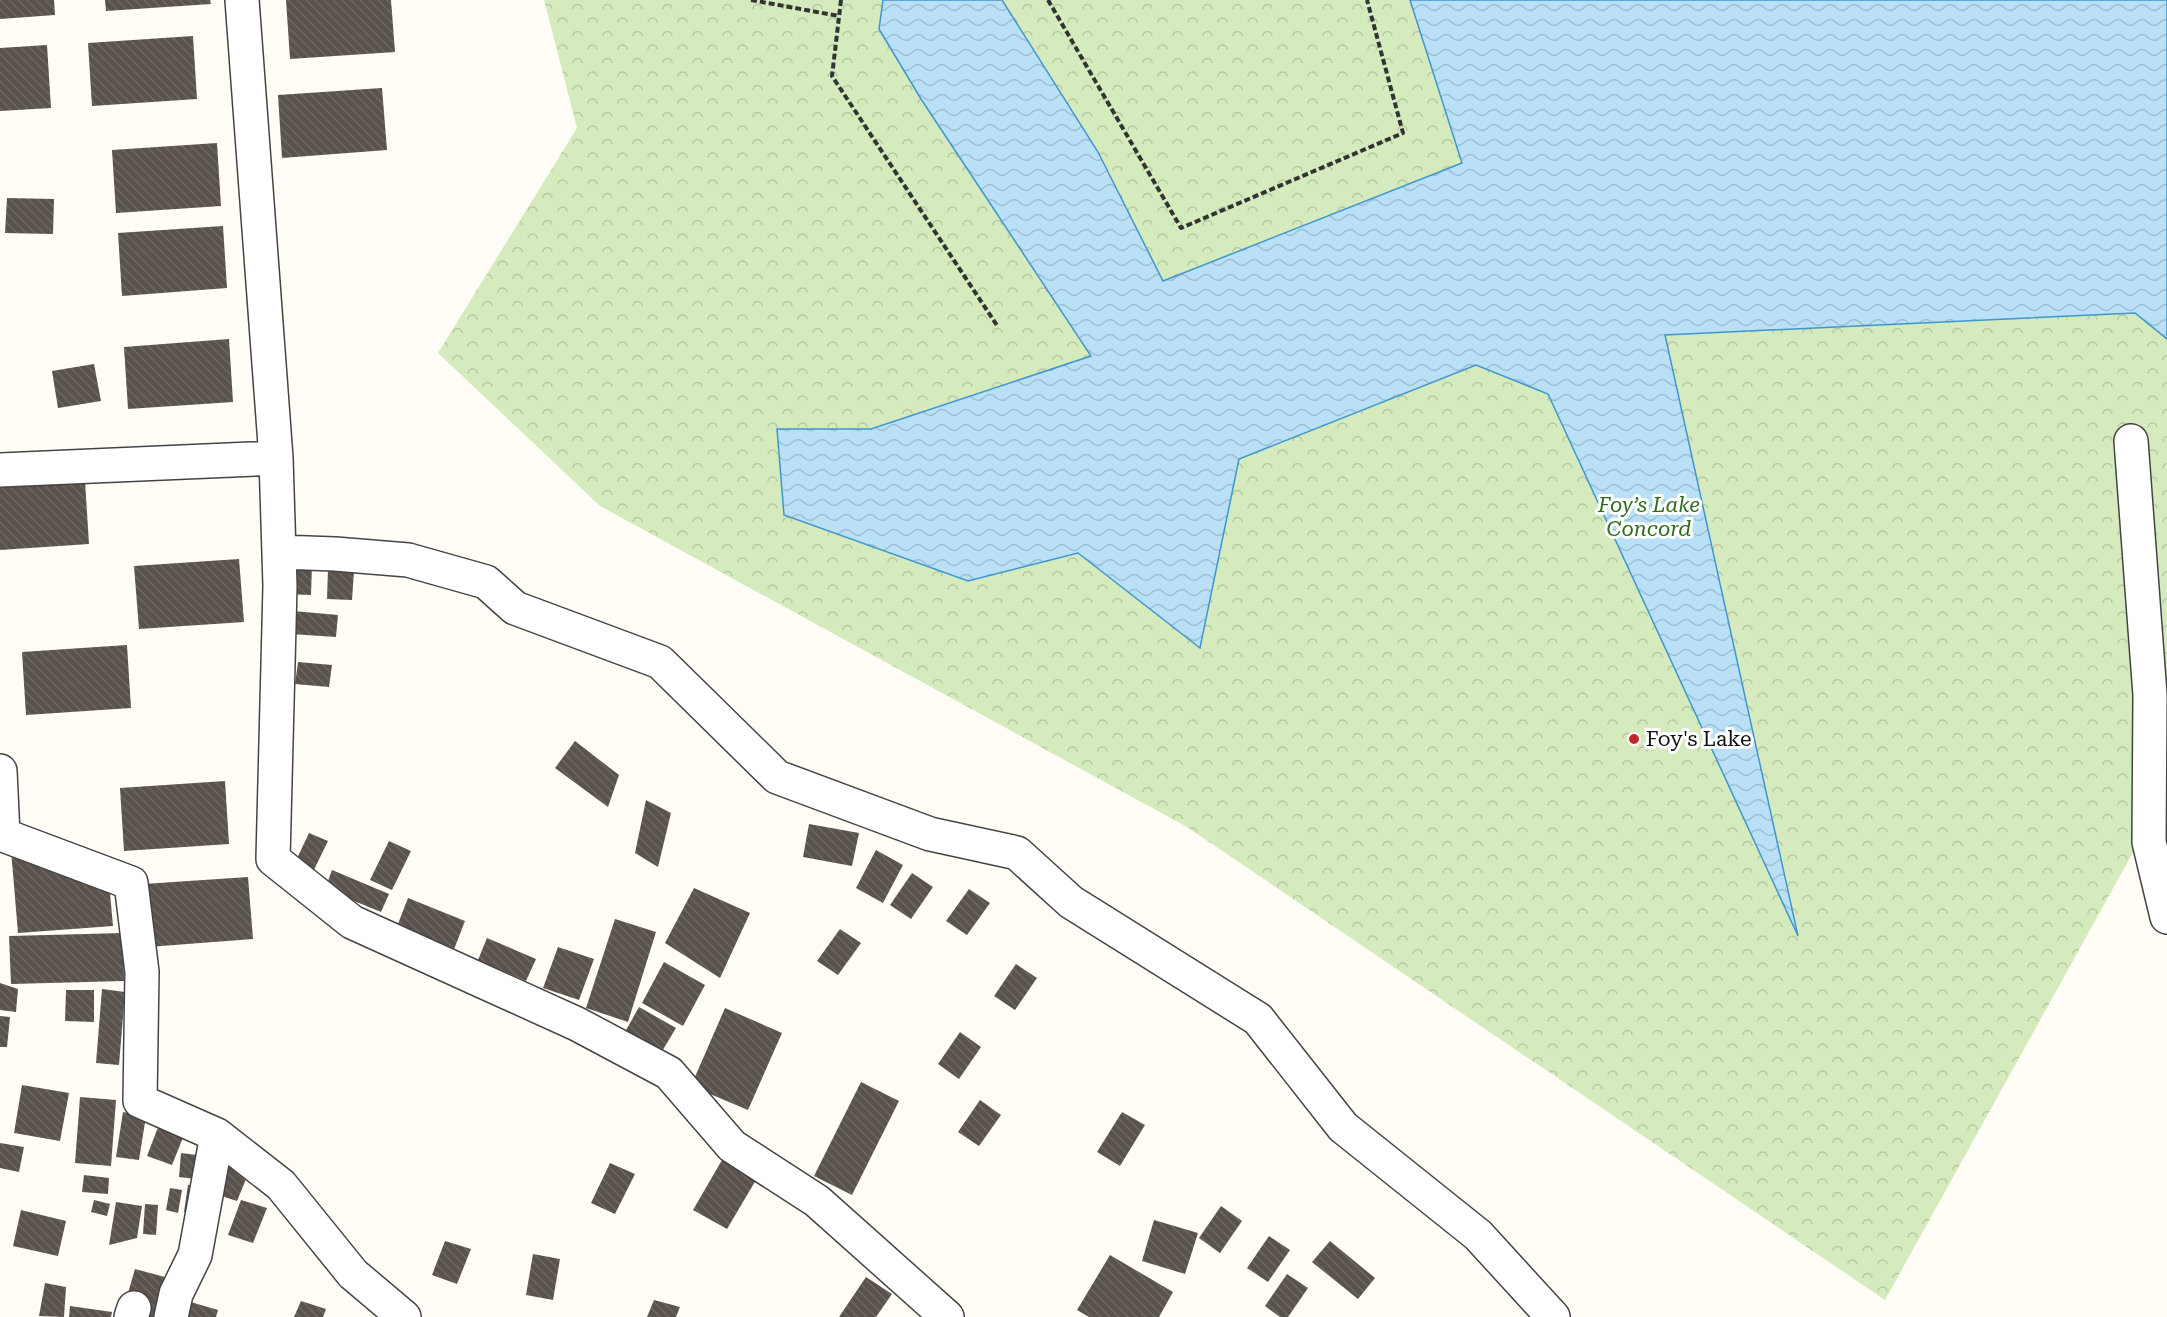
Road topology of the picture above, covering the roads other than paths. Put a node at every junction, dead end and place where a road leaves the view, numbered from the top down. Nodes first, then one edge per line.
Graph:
1 (242, 0) edge
2 (2131, 441) dead end
3 (276, 458) junction
4 (0, 470) edge
5 (279, 552) junction
6 (0, 771) edge
7 (2, 834) edge
8 (2167, 916) edge
9 (217, 1135) junction
10 (939, 1314) edge
11 (171, 1317) edge
12 (404, 1317) edge
13 (1553, 1317) edge

1 - 3 street
2 - 8 street
3 - 4 street
3 - 5 street
5 - 10 street
5 - 13 street
6 - 7 street
7 - 9 street
9 - 11 street
9 - 12 street

